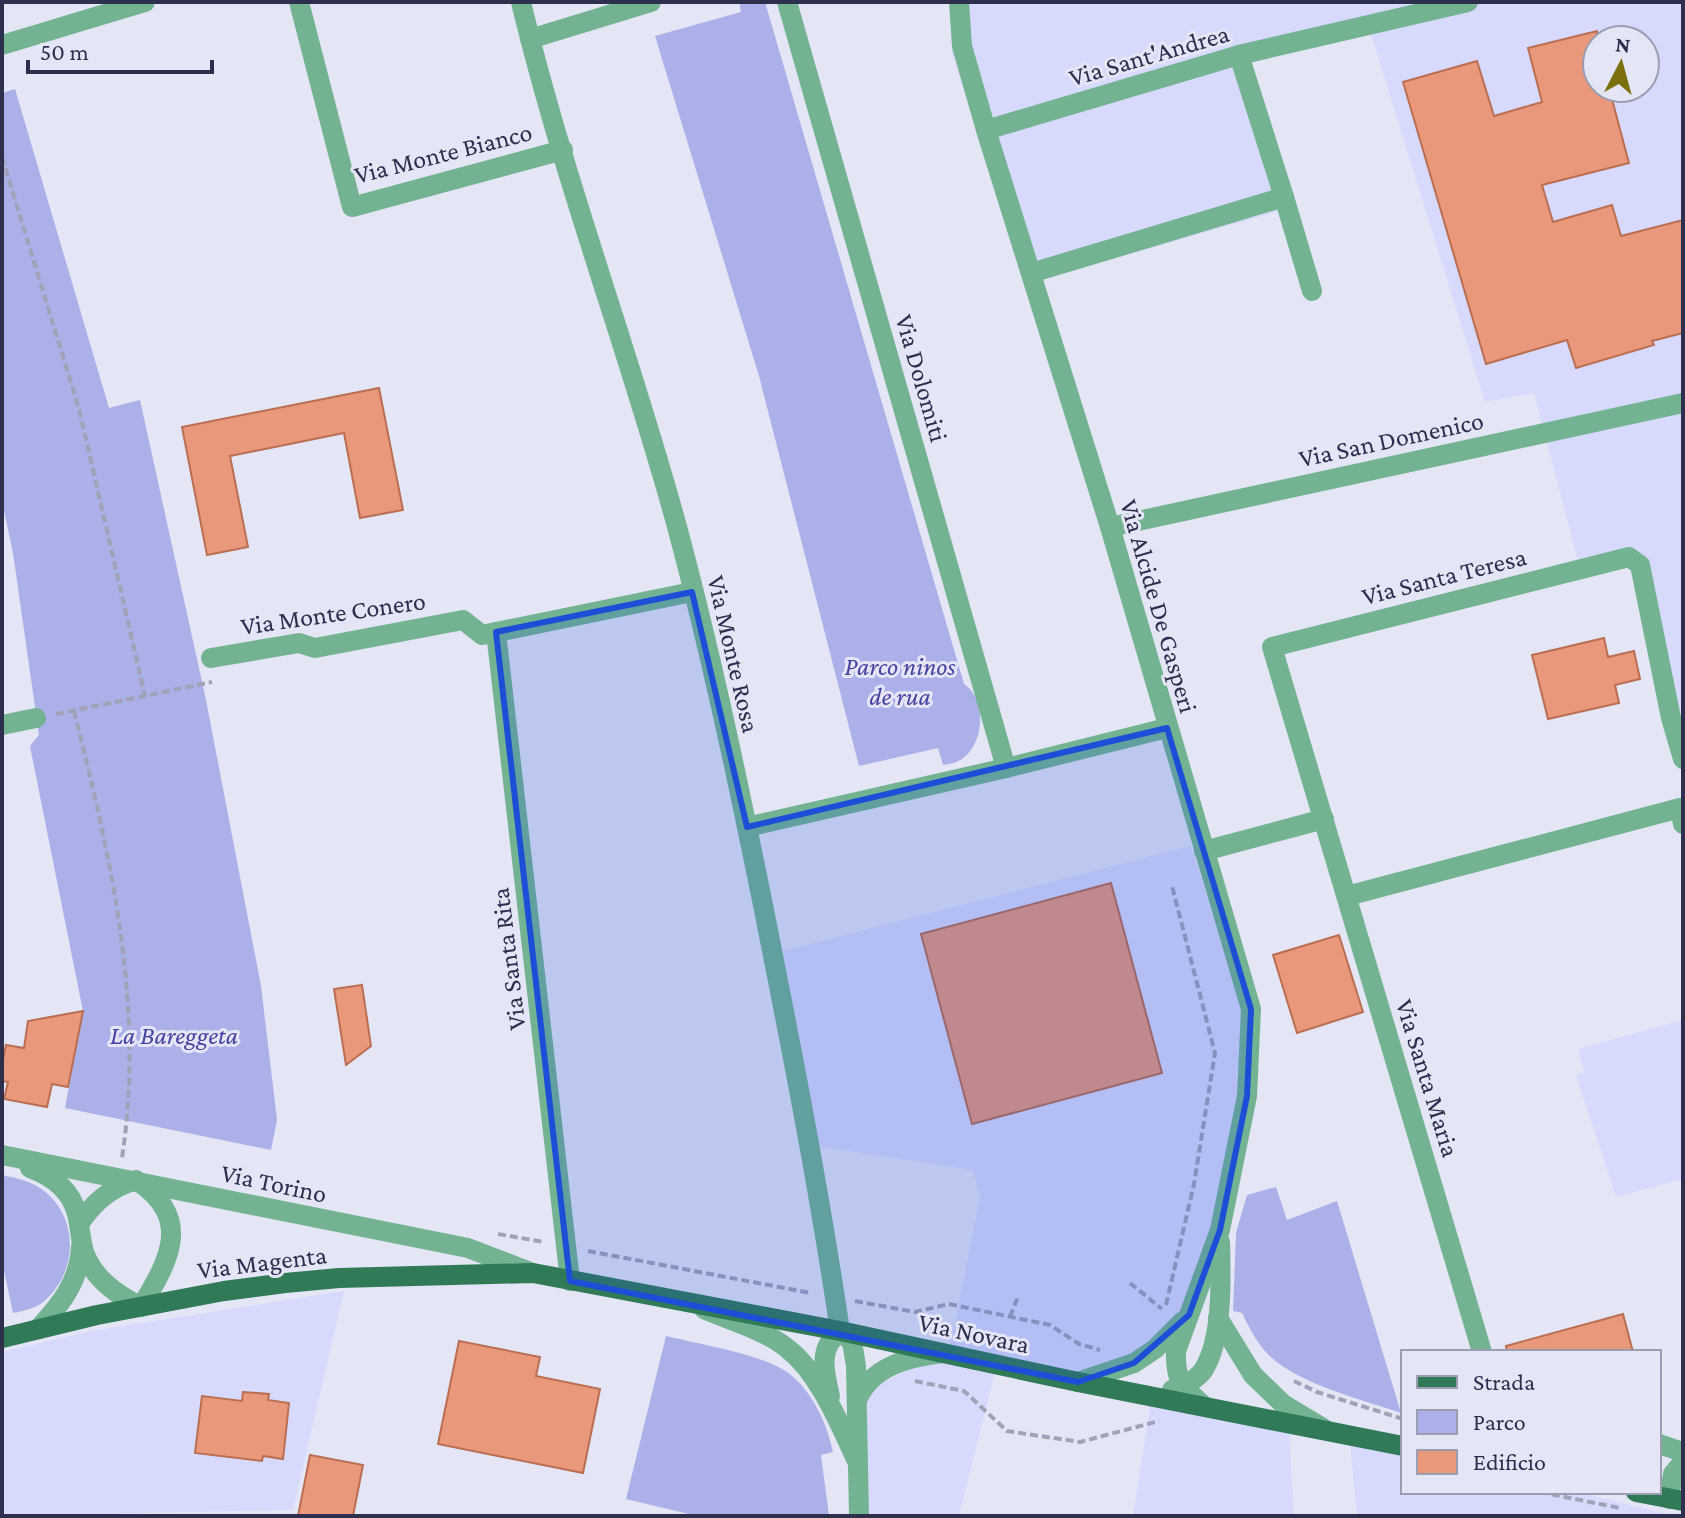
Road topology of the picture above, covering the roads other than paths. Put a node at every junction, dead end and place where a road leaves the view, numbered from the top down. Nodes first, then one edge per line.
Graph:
1 (145, 2) edge
2 (299, 2) edge
3 (521, 2) edge
4 (651, 2) edge
5 (787, 2) edge
6 (959, 2) edge
7 (1468, 2) edge
8 (530, 39) junction
9 (2, 45) edge
10 (1239, 55) junction
11 (986, 130) junction
12 (563, 150) junction
13 (1284, 197) junction
14 (1031, 273) junction
15 (1312, 291) dead end
16 (1683, 403) edge
17 (1110, 527) junction
18 (692, 592) junction
19 (496, 632) junction
20 (1272, 647) joint
21 (211, 658) road end
22 (36, 718) road end
23 (2, 725) edge
24 (1167, 728) junction
25 (1683, 759) edge
26 (1006, 768) junction
27 (1682, 811) edge
28 (1324, 819) junction
29 (747, 827) junction
30 (1204, 851) junction
31 (1347, 896) junction
32 (2, 1158) edge
33 (136, 1180) junction
34 (1220, 1230) junction
35 (80, 1234) junction
36 (533, 1273) junction
37 (570, 1281) junction
38 (696, 1305) junction
39 (141, 1307) junction
40 (1189, 1315) junction
41 (1218, 1318) junction
42 (38, 1329) junction
43 (840, 1331) junction
44 (2, 1338) edge
45 (1481, 1350) edge
46 (943, 1352) junction
47 (1078, 1382) junction
48 (1182, 1386) junction
49 (1156, 1397) junction
50 (858, 1398) junction
51 (1204, 1406) junction
52 (836, 1418) junction
53 (1326, 1430) junction
54 (1661, 1445) edge
55 (1401, 1446) edge
56 (1683, 1452) edge
57 (856, 1459) junction
58 (1683, 1462) edge
59 (1646, 1494) edge
60 (1676, 1500) edge
61 (859, 1516) edge

1 - 9 street
2 - 12 street, Via Monte Bianco
3 - 8 street, Via Monte Rosa
4 - 8 street
5 - 26 street, Via Dolomiti
6 - 11 street, Via Alcide De Gasperi
7 - 10 street, Via Sant'Andrea
8 - 12 street, Via Monte Rosa
10 - 11 street, Via Sant'Andrea
10 - 13 street
11 - 14 street, Via Alcide De Gasperi
12 - 18 street, Via Monte Rosa
13 - 14 street
13 - 15 street
14 - 17 street, Via Alcide De Gasperi
16 - 17 street, Via San Domenico
17 - 24 street, Via Alcide De Gasperi
18 - 19 street
18 - 29 street, Via Monte Rosa
19 - 21 street, Via Monte Conero
19 - 37 street, Via Santa Rita
20 - 25 street, Via Santa Teresa
20 - 28 street, Via Santa Maria
22 - 23 street
24 - 26 street
24 - 30 street, Via Alcide De Gasperi
26 - 29 street
27 - 31 street
28 - 30 street
28 - 31 street, Via Santa Maria
29 - 43 street, Via Monte Rosa
30 - 34 street, Via Alcide De Gasperi
31 - 45 street, Via Santa Maria
32 - 33 street, Via Torino
32 - 35 street
33 - 35 street
33 - 36 street, Via Torino
33 - 39 street
34 - 40 street, Via Alcide De Gasperi
34 - 41 street, Via Alcide De Gasperi
35 - 39 street
35 - 42 street
36 - 37 main road, Via Novara
36 - 39 main road, Via Magenta
37 - 38 main road, Via Novara
38 - 43 main road, Via Novara
38 - 52 street
39 - 42 main road, Via Magenta
40 - 47 street, Via Alcide De Gasperi
40 - 48 street, Via Alcide De Gasperi
41 - 48 street, Via Alcide De Gasperi
41 - 53 street
42 - 44 main road, Via Magenta
43 - 46 main road, Via Novara
43 - 50 street, Via Monte Rosa
43 - 52 street
46 - 47 main road, Via Novara
46 - 50 street
47 - 49 main road, Via Novara
48 - 49 street, Via Alcide De Gasperi
48 - 51 street
49 - 51 main road, Via Novara
50 - 57 street, Via Monte Rosa
51 - 53 main road, Via Novara
52 - 57 street
53 - 55 main road, Via Novara
54 - 56 street
57 - 61 street, Via Monte Rosa
58 - 60 street
59 - 60 main road

